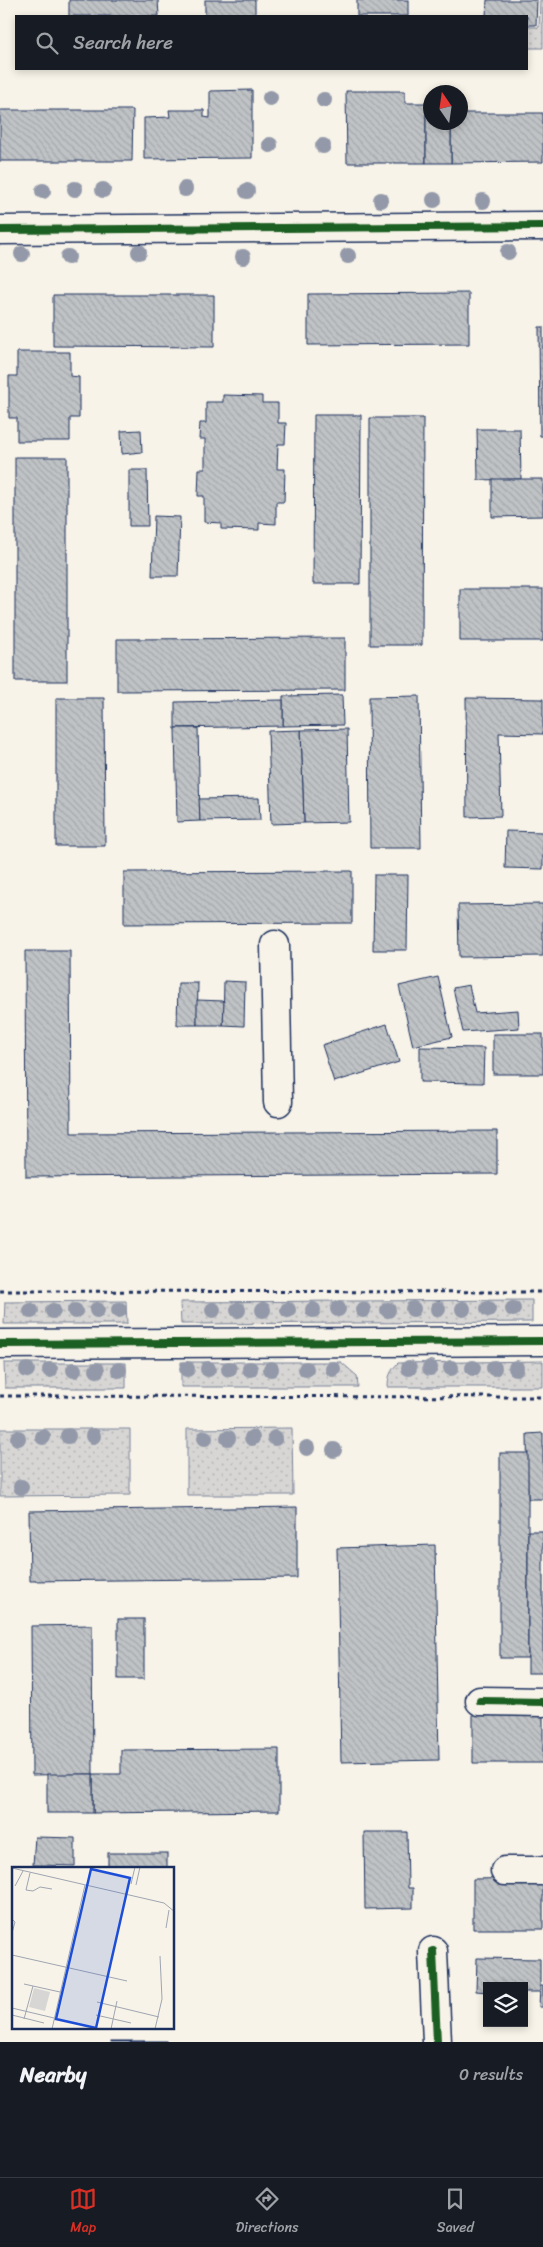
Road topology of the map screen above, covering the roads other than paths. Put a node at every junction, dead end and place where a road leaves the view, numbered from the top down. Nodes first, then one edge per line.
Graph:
1 (543, 226) edge
2 (0, 230) edge
3 (275, 945) dead end
4 (278, 1102) dead end
5 (543, 1341) edge
6 (0, 1344) edge
7 (480, 1701) dead end
8 (543, 1702) edge
9 (505, 1871) dead end
10 (543, 1871) edge
11 (433, 1951) dead end
12 (438, 2042) edge

1 - 2 street
3 - 4 street
5 - 6 street
7 - 8 street
9 - 10 street
11 - 12 street

